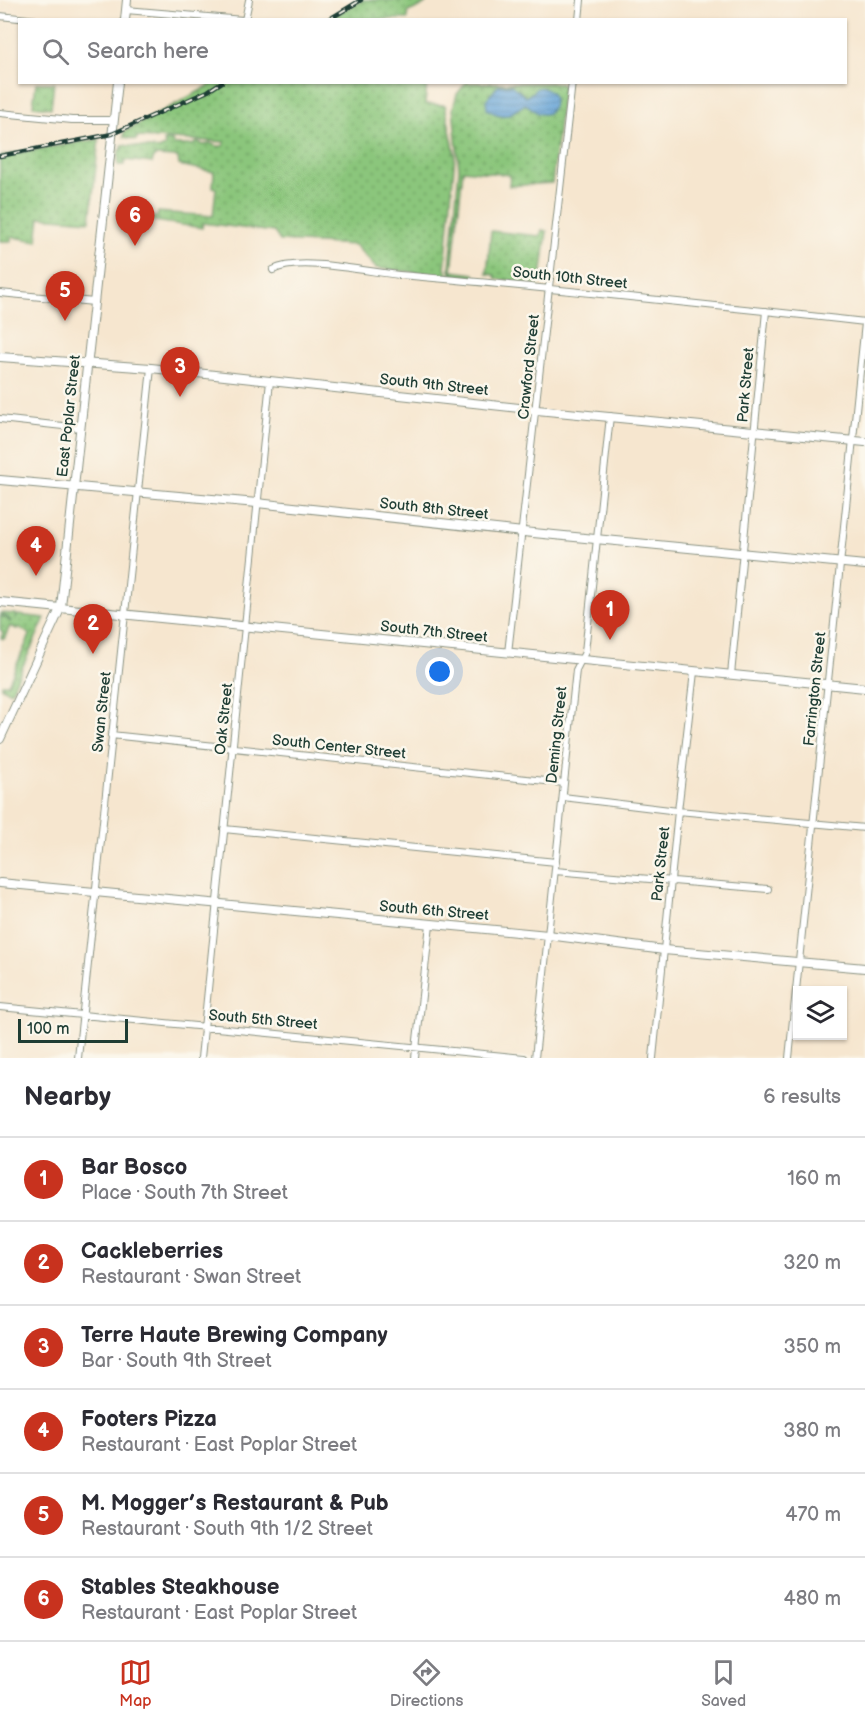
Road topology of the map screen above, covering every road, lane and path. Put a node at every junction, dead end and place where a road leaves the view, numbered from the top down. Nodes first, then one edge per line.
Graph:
1 (127, 0) edge
2 (249, 0) edge
3 (581, 0) edge
4 (125, 15) edge
5 (0, 16) edge
6 (18, 18) edge
7 (196, 18) edge
8 (244, 18) edge
9 (579, 18) edge
10 (118, 84) edge
11 (572, 84) edge
12 (0, 113) edge
13 (114, 120) junction
14 (273, 270) dead end
15 (549, 288) junction
16 (0, 293) edge
17 (94, 302) junction
18 (766, 311) junction
19 (865, 322) edge
20 (0, 357) edge
21 (88, 364) junction
22 (151, 368) junction
23 (270, 381) junction
24 (537, 410) junction
25 (610, 416) junction
26 (0, 419) edge
27 (81, 428) junction
28 (754, 431) junction
29 (853, 441) junction
30 (865, 442) edge
31 (0, 480) edge
32 (75, 488) junction
33 (138, 492) junction
34 (257, 503) junction
35 (523, 532) junction
36 (597, 539) junction
37 (742, 552) junction
38 (840, 563) junction
39 (865, 565) edge
40 (0, 602) edge
41 (61, 607) junction
42 (126, 614) junction
43 (245, 626) junction
44 (508, 653) junction
45 (580, 660) junction
46 (694, 672) junction
47 (731, 675) junction
48 (827, 685) junction
49 (865, 688) edge
50 (111, 735) junction
51 (0, 739) edge
52 (233, 748) junction
53 (564, 783) junction
54 (563, 797) junction
55 (678, 811) junction
56 (813, 824) junction
57 (865, 828) edge
58 (224, 829) junction
59 (556, 862) junction
60 (555, 871) junction
61 (671, 882) junction
62 (0, 883) edge
63 (768, 889) dead end
64 (97, 892) junction
65 (216, 903) junction
66 (430, 924) junction
67 (548, 935) junction
68 (664, 950) junction
69 (800, 961) junction
70 (865, 968) edge
71 (0, 1007) edge
72 (82, 1015) junction
73 (204, 1026) junction
74 (416, 1046) junction
75 (78, 1058) edge
76 (201, 1058) edge
77 (415, 1058) edge
78 (524, 1058) edge
79 (535, 1058) edge
80 (653, 1058) edge
81 (789, 1058) edge

1 - 4 street
2 - 8 street
3 - 9 street
4 - 7 street
5 - 6 street
10 - 13 street, East Poplar Street
11 - 15 street, Crawford Street
12 - 13 street
13 - 17 street, East Poplar Street
14 - 15 street, South 10th Street
15 - 18 street, South 10th Street
15 - 24 street, Crawford Street
16 - 17 street
17 - 21 street, East Poplar Street
18 - 19 street, South 10th Street
18 - 28 street, Park Street
19 - 29 street, Farrington Street
20 - 21 street, South 9th Street
21 - 22 street, South 9th Street
21 - 27 street, East Poplar Street
22 - 23 street, South 9th Street
22 - 33 street, Swan Street
23 - 24 street, South 9th Street
23 - 34 street, Oak Street
24 - 25 street, South 9th Street
24 - 35 street, Crawford Street
25 - 28 street, South 9th Street
25 - 36 street, Deming Street
26 - 27 street
27 - 32 street, East Poplar Street
28 - 29 street, South 9th Street
28 - 37 street, Park Street
29 - 30 street, South 9th Street
29 - 38 street, Farrington Street
31 - 32 street, South 8th Street
32 - 33 street, South 8th Street
32 - 41 street, East Poplar Street
33 - 34 street, South 8th Street
33 - 42 street, Swan Street
34 - 35 street, South 8th Street
34 - 43 street, Oak Street
35 - 36 street, South 8th Street
35 - 44 street, Crawford Street
36 - 37 street, South 8th Street
36 - 45 street, Deming Street
37 - 38 street, South 8th Street
37 - 47 street, Park Street
38 - 39 street, South 8th Street
38 - 48 street, Farrington Street
40 - 41 street, South 7th Street
41 - 42 street, South 7th Street
41 - 51 street, East Poplar Street
42 - 43 street, South 7th Street
42 - 50 street, Swan Street
43 - 44 street, South 7th Street
43 - 52 street, Oak Street
44 - 45 street, South 7th Street
45 - 46 street, South 7th Street
45 - 53 street, Deming Street
46 - 47 street, South 7th Street
46 - 55 street, Park Street
47 - 48 street, South 7th Street
48 - 49 street, South 7th Street
48 - 56 street, Farrington Street
50 - 52 street, South Center Street
50 - 64 street, Swan Street
52 - 53 street, South Center Street
52 - 58 street, Oak Street
53 - 54 street, Deming Street
54 - 55 street
54 - 59 street, Deming Street
55 - 56 street
55 - 61 street, Park Street
56 - 57 street
56 - 69 street, Farrington Street
58 - 59 street
58 - 65 street, Oak Street
59 - 60 street, Deming Street
60 - 61 street
60 - 67 street, Deming Street
61 - 63 street
61 - 68 street, Park Street
62 - 64 street, South 6th Street
64 - 65 street, South 6th Street
64 - 72 street, Swan Street
65 - 66 street, South 6th Street
65 - 73 street, Oak Street
66 - 67 street, South 6th Street
66 - 74 street
67 - 68 street, South 6th Street
67 - 79 street, Deming Street
68 - 69 street, South 6th Street
68 - 80 street, Park Street
69 - 70 street, South 6th Street
69 - 81 street, Farrington Street
71 - 72 street, South 5th Street
72 - 73 street, South 5th Street
72 - 75 street, Swan Street
73 - 74 street, South 5th Street
73 - 76 street, Oak Street
74 - 77 street
74 - 78 street, South 5th Street

